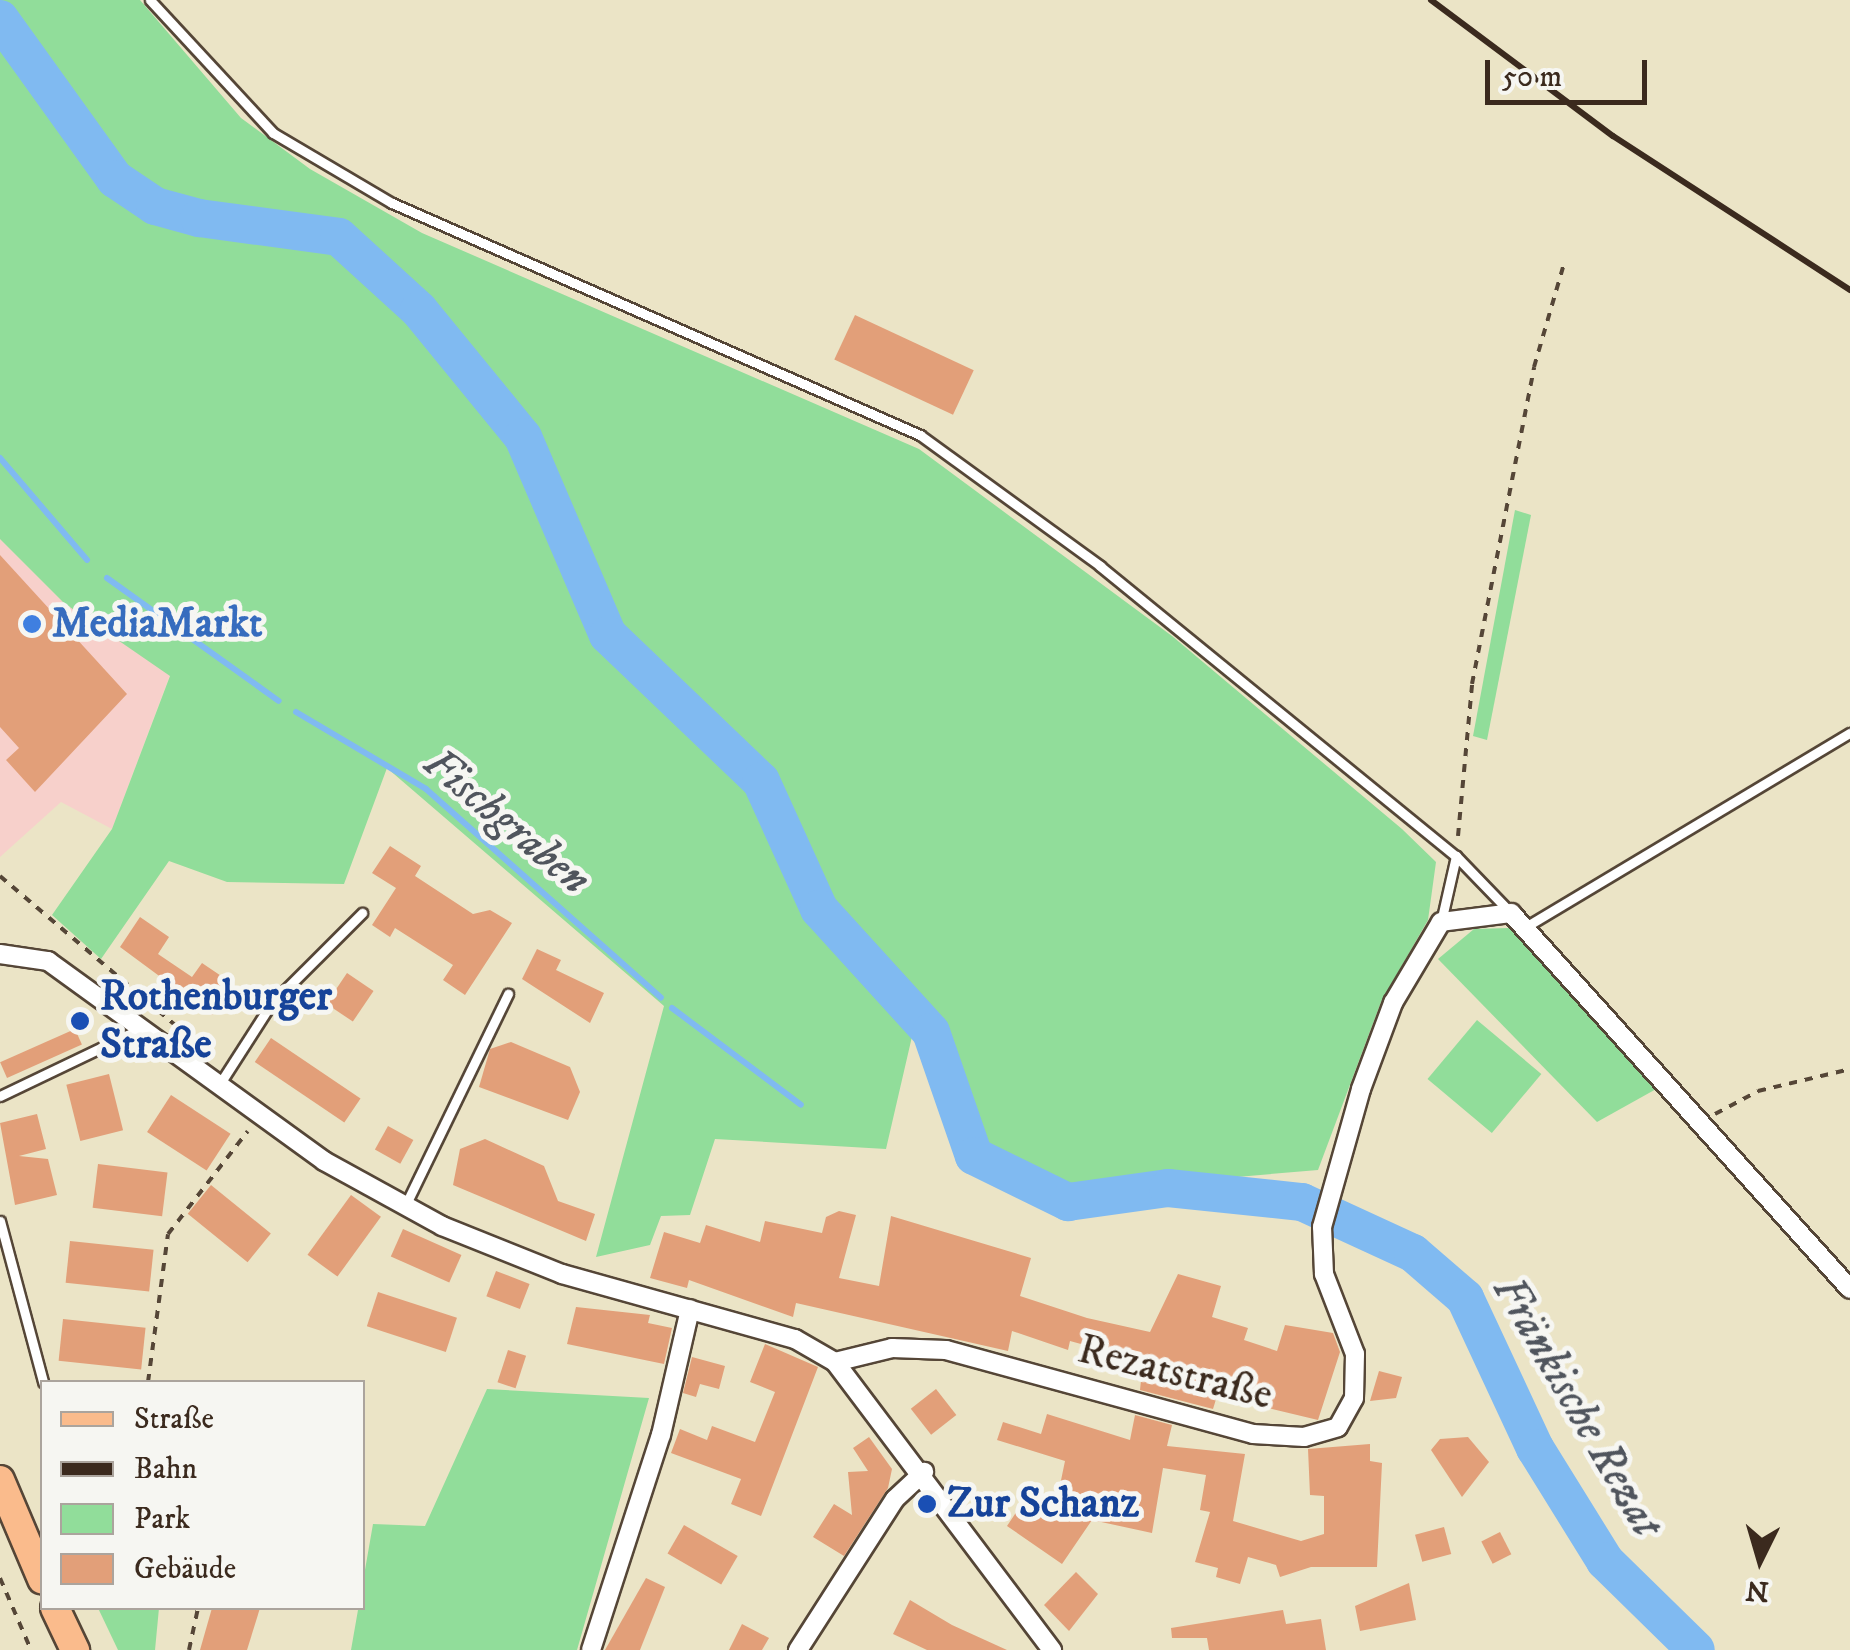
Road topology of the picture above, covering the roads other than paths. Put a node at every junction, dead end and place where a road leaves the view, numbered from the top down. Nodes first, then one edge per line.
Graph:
1 (150, 0) edge
2 (1850, 733) edge
3 (1456, 856) junction
4 (1511, 913) junction
5 (362, 914) dead end
6 (1441, 922) junction
7 (1527, 926) junction
8 (0, 954) edge
9 (508, 994) dead end
10 (144, 1027) junction
11 (219, 1085) junction
12 (0, 1096) edge
13 (405, 1206) junction
14 (0, 1221) edge
15 (1850, 1289) edge
16 (690, 1309) junction
17 (835, 1362) junction
18 (42, 1380) edge
19 (924, 1472) junction
20 (0, 1480) edge
21 (40, 1574) edge
22 (56, 1610) edge
23 (76, 1650) edge
24 (591, 1650) edge
25 (798, 1650) edge
26 (1052, 1650) edge

1 - 3 lane
2 - 7 lane
3 - 4 lane
3 - 6 lane
4 - 6 street
4 - 7 street
5 - 11 lane
6 - 17 street, Rezatstraße
7 - 15 street
8 - 10 street
9 - 13 lane
10 - 11 street
10 - 12 lane
11 - 13 street
13 - 16 street
14 - 18 lane
16 - 17 street
16 - 24 street
17 - 19 street
19 - 25 street
19 - 26 street
20 - 21 main road
22 - 23 main road

